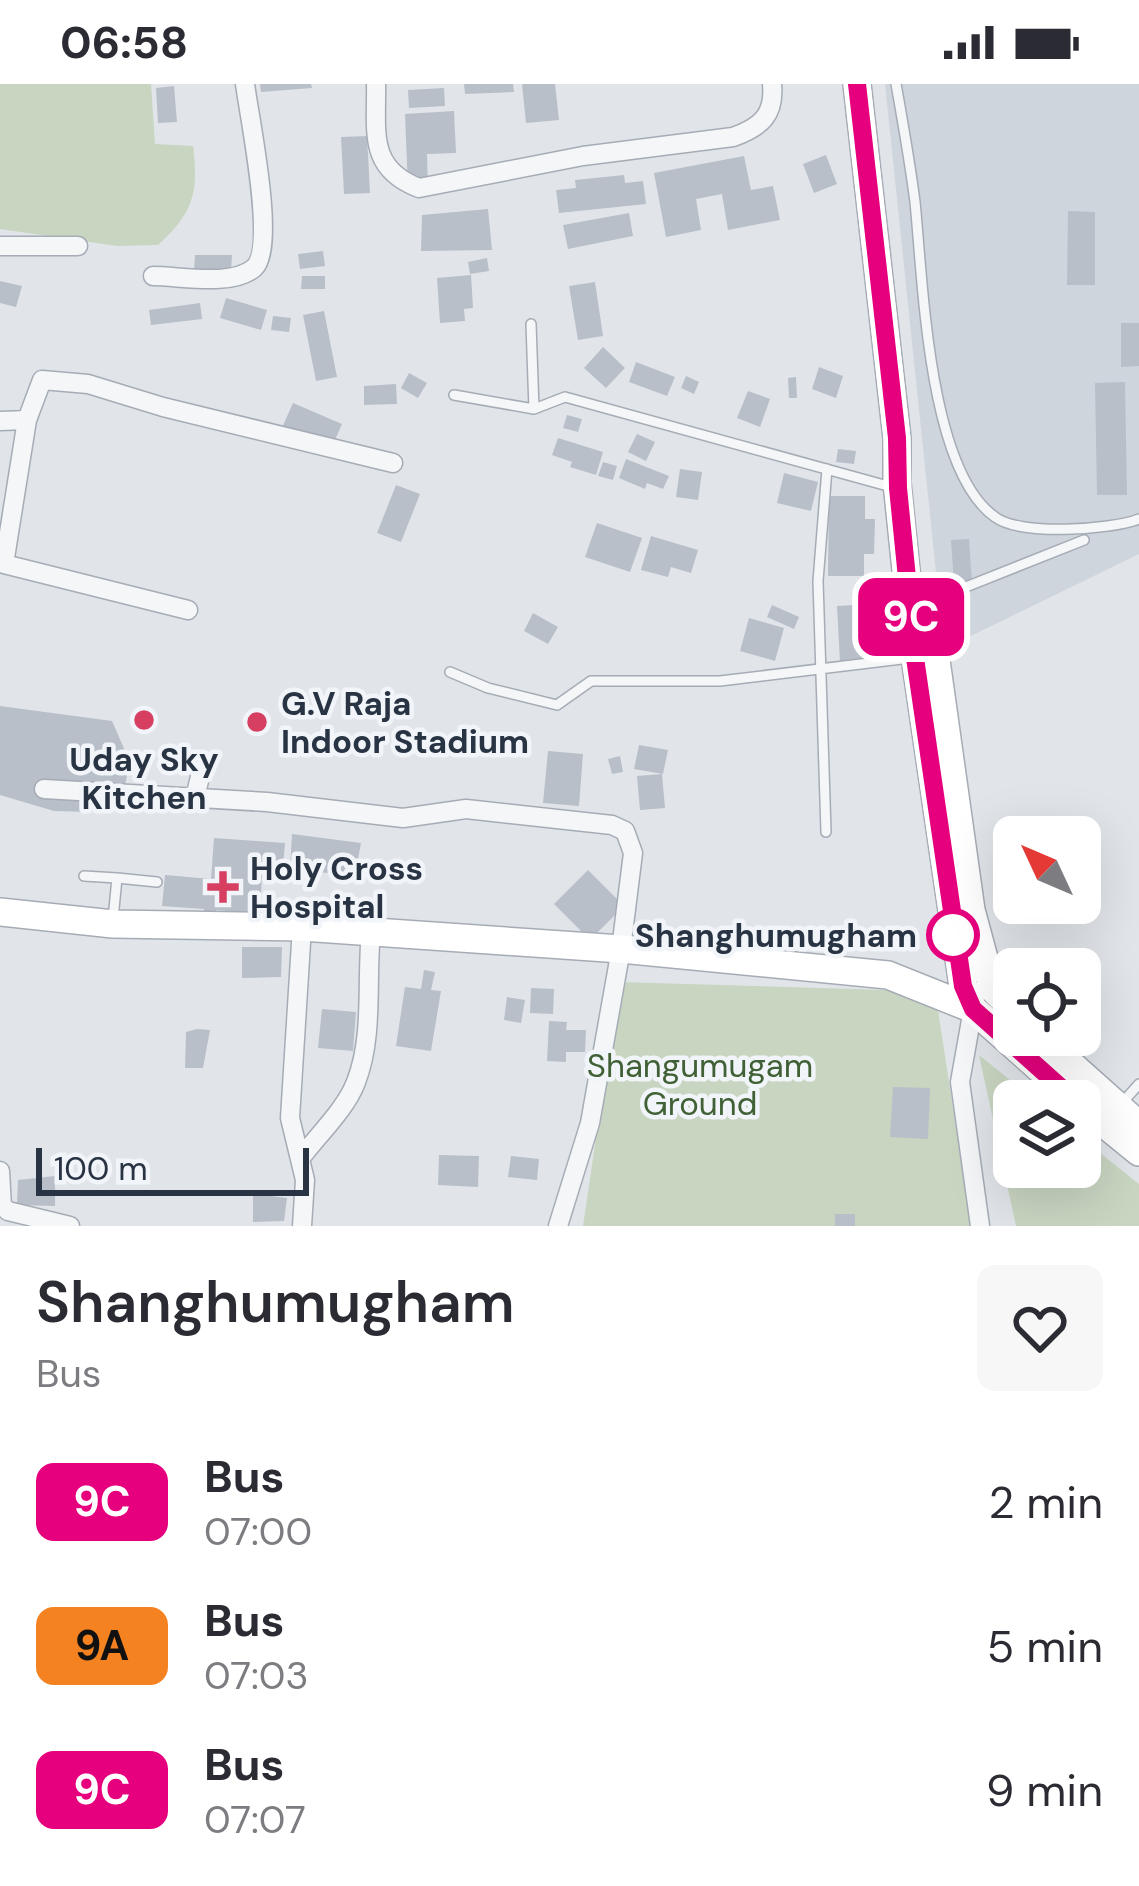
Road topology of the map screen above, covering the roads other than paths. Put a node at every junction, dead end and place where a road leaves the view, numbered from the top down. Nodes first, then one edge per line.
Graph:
1 (244, 84) edge
2 (376, 84) edge
3 (772, 84) edge
4 (856, 84) edge
5 (873, 84) edge
6 (896, 84) edge
7 (78, 245) dead end
8 (0, 246) edge
9 (153, 276) dead end
10 (531, 324) dead end
11 (454, 394) dead end
12 (534, 409) junction
13 (27, 420) junction
14 (0, 421) edge
15 (393, 464) dead end
16 (827, 469) junction
17 (898, 488) junction
18 (1139, 519) edge
19 (1084, 539) dead end
20 (928, 602) junction
21 (188, 610) dead end
22 (915, 658) junction
23 (822, 670) junction
24 (450, 672) dead end
25 (202, 769) dead end
26 (44, 789) dead end
27 (195, 797) junction
28 (826, 832) dead end
29 (84, 876) dead end
30 (117, 878) junction
31 (157, 882) dead end
32 (0, 912) edge
33 (113, 924) junction
34 (302, 927) junction
35 (370, 932) junction
36 (621, 950) junction
37 (982, 998) junction
38 (993, 1002) edge
39 (1061, 1056) edge
40 (1057, 1080) edge
41 (1139, 1084) edge
42 (1128, 1117) edge
43 (1101, 1121) edge
44 (1139, 1152) edge
45 (300, 1159) junction
46 (0, 1171) edge
47 (70, 1226) edge
48 (302, 1226) edge
49 (558, 1226) edge
50 (980, 1226) edge

1 - 9 street
2 - 3 street
4 - 17 main road
5 - 20 main road
6 - 18 lane
7 - 8 street
10 - 12 lane
11 - 12 lane
12 - 16 lane
13 - 14 street
13 - 15 street
13 - 21 street
16 - 17 lane
16 - 23 lane
17 - 22 main road
19 - 20 lane
20 - 37 main road
22 - 23 lane
22 - 37 main road
23 - 24 lane
23 - 28 lane
25 - 27 street
26 - 27 street
27 - 36 street
29 - 30 lane
30 - 31 lane
30 - 33 lane
32 - 33 main road
33 - 34 main road
34 - 35 main road
34 - 45 street
35 - 36 main road
35 - 45 street
36 - 37 main road
36 - 49 street
37 - 38 main road
37 - 40 main road
37 - 50 street
39 - 42 main road
41 - 42 lane
43 - 44 main road
45 - 48 street
46 - 47 street

